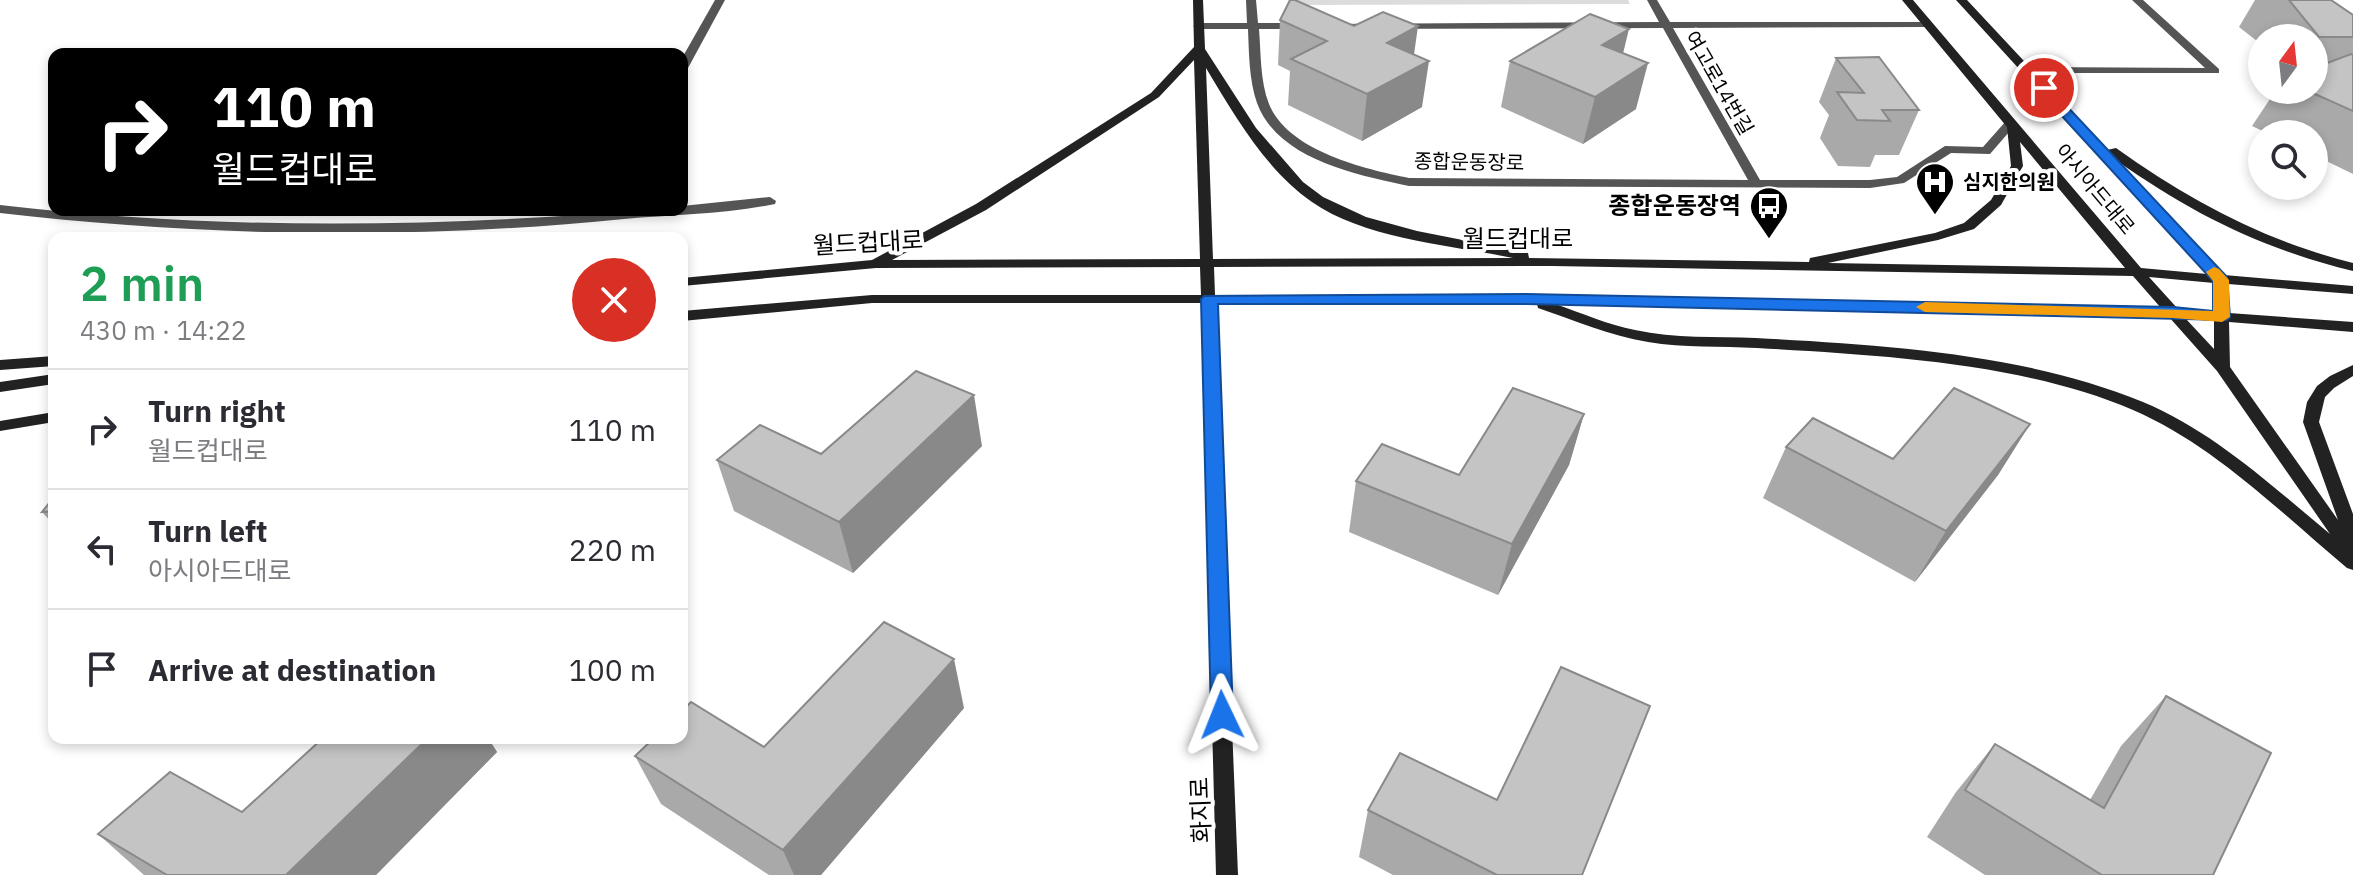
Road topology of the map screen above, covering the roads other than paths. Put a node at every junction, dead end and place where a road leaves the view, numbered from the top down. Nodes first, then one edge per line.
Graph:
1 (720, 0) edge
2 (1198, 0) edge
3 (1251, 0) edge
4 (1652, 0) edge
5 (1907, 0) edge
6 (1961, 0) edge
7 (2137, 0) edge
8 (1926, 24) junction
9 (1364, 25) junction
10 (1664, 25) junction
11 (1198, 26) junction
12 (1253, 26) junction
13 (1388, 39) edge
14 (1199, 48) junction
15 (688, 57) edge
16 (2026, 70) junction
17 (2010, 124) junction
18 (2079, 126) junction
19 (1756, 183) junction
20 (770, 201) dead end
21 (688, 207) edge
22 (0, 209) edge
23 (48, 215) edge
24 (56, 216) edge
25 (581, 216) edge
26 (1552, 262) junction
27 (1207, 263) junction
28 (876, 264) junction
29 (1784, 267) junction
30 (2353, 267) edge
31 (2136, 272) junction
32 (2221, 280) junction
33 (688, 281) edge
34 (2353, 290) edge
35 (1209, 299) junction
36 (1526, 299) junction
37 (2173, 313) junction
38 (688, 315) edge
39 (2222, 317) junction
40 (2353, 327) edge
41 (48, 361) edge
42 (0, 365) edge
43 (2222, 367) junction
44 (2353, 370) edge
45 (48, 380) edge
46 (0, 387) edge
47 (48, 418) edge
48 (0, 426) edge
49 (2353, 537) edge
50 (2353, 554) edge
51 (2353, 563) edge
52 (1227, 875) edge

1 - 15 street
2 - 11 main road
3 - 12 street, 종합운동장로
4 - 10 street, 여고로14번길
5 - 8 main road, 아시아드대로
6 - 16 main road, 아시아드대로
7 - 16 street
8 - 10 street
8 - 17 main road, 아시아드대로
9 - 10 street
9 - 12 street
9 - 13 street
10 - 19 street, 여고로14번길
11 - 12 street
11 - 14 main road
12 - 19 street, 종합운동장로
14 - 26 main road
14 - 27 main road
14 - 28 main road
16 - 18 main road, 아시아드대로
17 - 19 street, 종합운동장로
17 - 29 main road
17 - 31 main road, 아시아드대로
18 - 30 main road
18 - 32 main road, 아시아드대로
20 - 21 street
22 - 23 street
24 - 25 street
26 - 27 main road, 월드컵대로
26 - 29 main road, 월드컵대로
27 - 28 main road, 월드컵대로
27 - 35 main road, 화지로
28 - 33 main road, 월드컵대로
29 - 31 main road, 월드컵대로
31 - 32 main road, 월드컵대로
31 - 37 main road, 아시아드대로
32 - 34 main road, 월드컵대로
32 - 39 main road
35 - 36 main road
35 - 38 main road
35 - 52 main road, 화지로
36 - 37 main road
36 - 51 main road
37 - 39 main road
37 - 43 main road, 아시아드대로
39 - 40 main road
39 - 43 main road
41 - 42 main road
43 - 50 main road, 아시아드대로
44 - 49 main road
45 - 46 main road
47 - 48 main road

